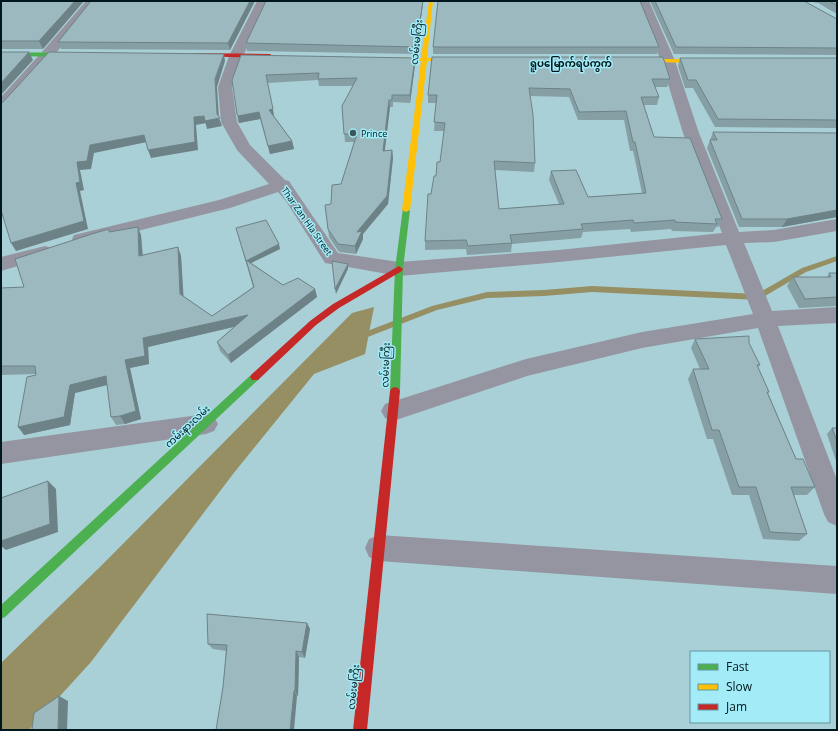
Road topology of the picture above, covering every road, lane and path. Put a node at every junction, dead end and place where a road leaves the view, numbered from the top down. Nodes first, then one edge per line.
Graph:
1 (92, 1) edge
2 (263, 1) edge
3 (431, 1) edge
4 (446, 1) edge
5 (643, 1) edge
6 (1, 54) edge
7 (47, 55) junction
8 (86, 55) edge
9 (181, 55) edge
10 (236, 56) junction
11 (283, 57) edge
12 (378, 59) edge
13 (425, 60) junction
14 (472, 60) edge
15 (621, 61) edge
16 (668, 61) junction
17 (722, 61) edge
18 (1, 106) edge
19 (283, 185) junction
20 (837, 224) edge
21 (732, 238) junction
22 (1, 264) edge
23 (399, 269) junction
24 (762, 311) junction
25 (837, 315) edge
26 (394, 402) junction
27 (206, 424) junction
28 (1, 454) edge
29 (837, 514) edge
30 (379, 548) junction
31 (837, 580) edge
32 (1, 613) edge
33 (360, 730) edge

1 - 7 street
2 - 10 street, Thar Zan Hla Street
3 - 4 street
3 - 13 main road, လမ်းမကြီး
5 - 16 street
6 - 7 main road
7 - 8 main road
7 - 18 street
9 - 10 main road
10 - 11 main road
10 - 19 street, Thar Zan Hla Street
12 - 13 main road
13 - 14 main road
13 - 23 main road, လမ်းမကြီး
15 - 16 main road
16 - 17 main road
16 - 21 street
19 - 22 street
19 - 23 street, Thar Zan Hla Street
20 - 21 street, Thar Zan Hla Street
21 - 23 street, Thar Zan Hla Street
21 - 24 street
23 - 26 main road, လမ်းမကြီး
23 - 27 main road, ကမ်းနားလမ်း
24 - 25 street
24 - 26 street
24 - 29 street
26 - 30 main road, လမ်းမကြီး
27 - 28 street
27 - 32 main road, ကမ်းနားလမ်း
30 - 31 street
30 - 33 main road, လမ်းမကြီး

